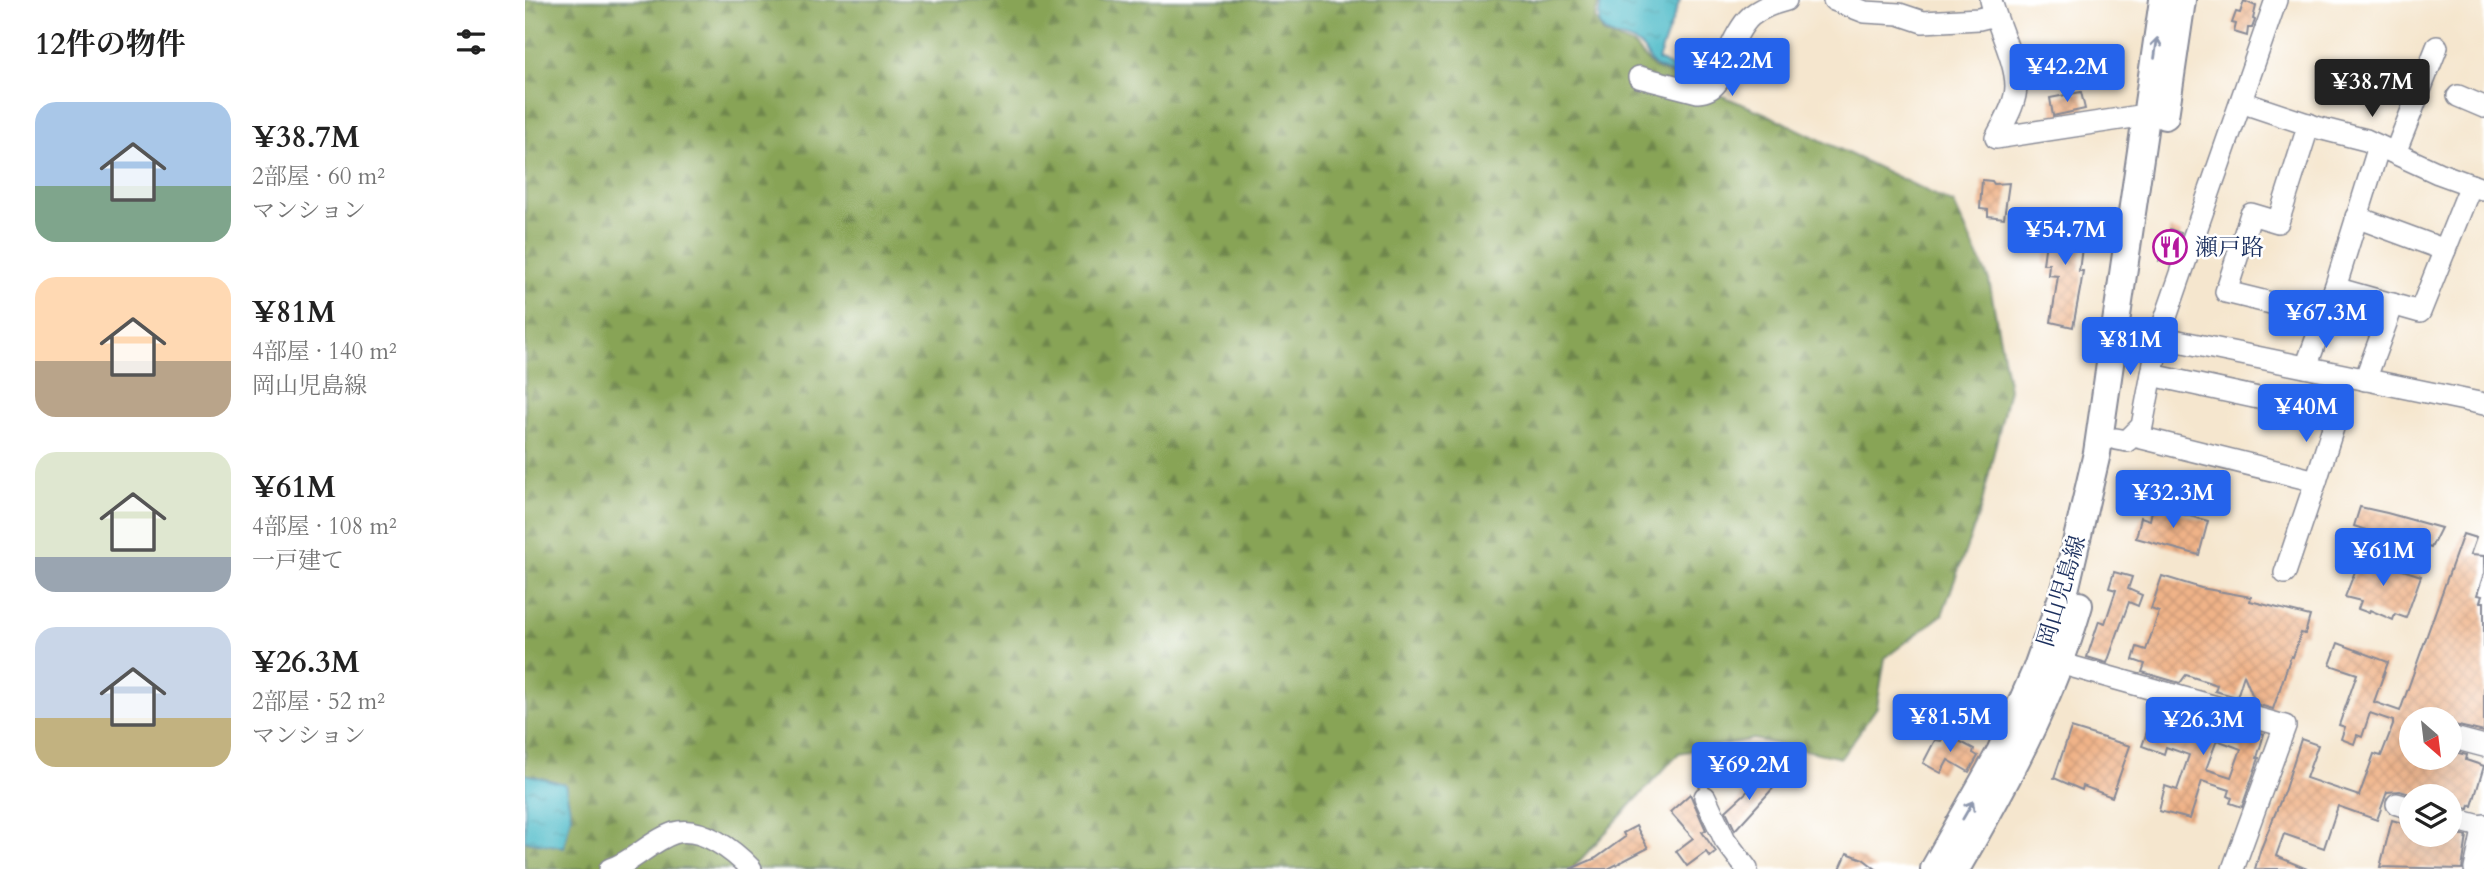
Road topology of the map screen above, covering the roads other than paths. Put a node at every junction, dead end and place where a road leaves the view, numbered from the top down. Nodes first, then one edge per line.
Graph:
1 (1786, 0) edge
2 (1833, 0) edge
3 (2163, 0) edge
4 (2182, 0) edge
5 (2276, 0) edge
6 (1993, 7) edge
7 (2437, 47) dead end
8 (1639, 77) dead end
9 (2458, 96) dead end
10 (2241, 102) junction
11 (2484, 107) edge
12 (2146, 115) junction
13 (2309, 124) junction
14 (2151, 144) junction
15 (2387, 149) junction
16 (2479, 183) edge
17 (2356, 218) junction
18 (2445, 250) junction
19 (2335, 288) junction
20 (2393, 304) junction
21 (2325, 316) junction
22 (2159, 337) junction
23 (2306, 367) junction
24 (2152, 375) junction
25 (2365, 380) junction
26 (2484, 404) edge
27 (2115, 447) junction
28 (2316, 481) junction
29 (2285, 573) dead end
30 (2059, 663) junction
31 (2462, 740) edge
32 (2484, 746) edge
33 (1705, 797) dead end
34 (2462, 821) edge
35 (2484, 826) edge
36 (610, 869) edge
37 (751, 869) edge
38 (1747, 869) edge
39 (1934, 869) edge
40 (1956, 869) edge
41 (2233, 869) edge
42 (2475, 869) edge

1 - 8 street
2 - 6 street
12 -> 3 main road, 岡山児島線
4 - 14 main road, 岡山児島線
5 - 10 street
6 - 12 street
7 - 15 street
9 - 11 street
10 - 13 street
10 - 22 street
12 - 14 main road, 岡山児島線
13 - 15 street
13 - 21 street
14 - 27 main road, 岡山児島線
15 - 16 street
15 - 17 street
16 - 18 street
17 - 18 street
17 - 19 street
18 - 20 street
19 - 20 street
19 - 21 street
20 - 25 street
21 - 23 street
22 - 23 street
22 - 24 street
23 - 25 street
24 - 27 street
24 - 28 street
25 - 26 street
27 - 28 street
27 - 30 main road, 岡山児島線
39 -> 27 main road, 岡山児島線
28 - 29 street
30 - 40 main road, 岡山児島線
30 - 41 street
31 - 32 street
33 - 38 street
34 - 35 street
35 - 42 street
36 - 37 street

